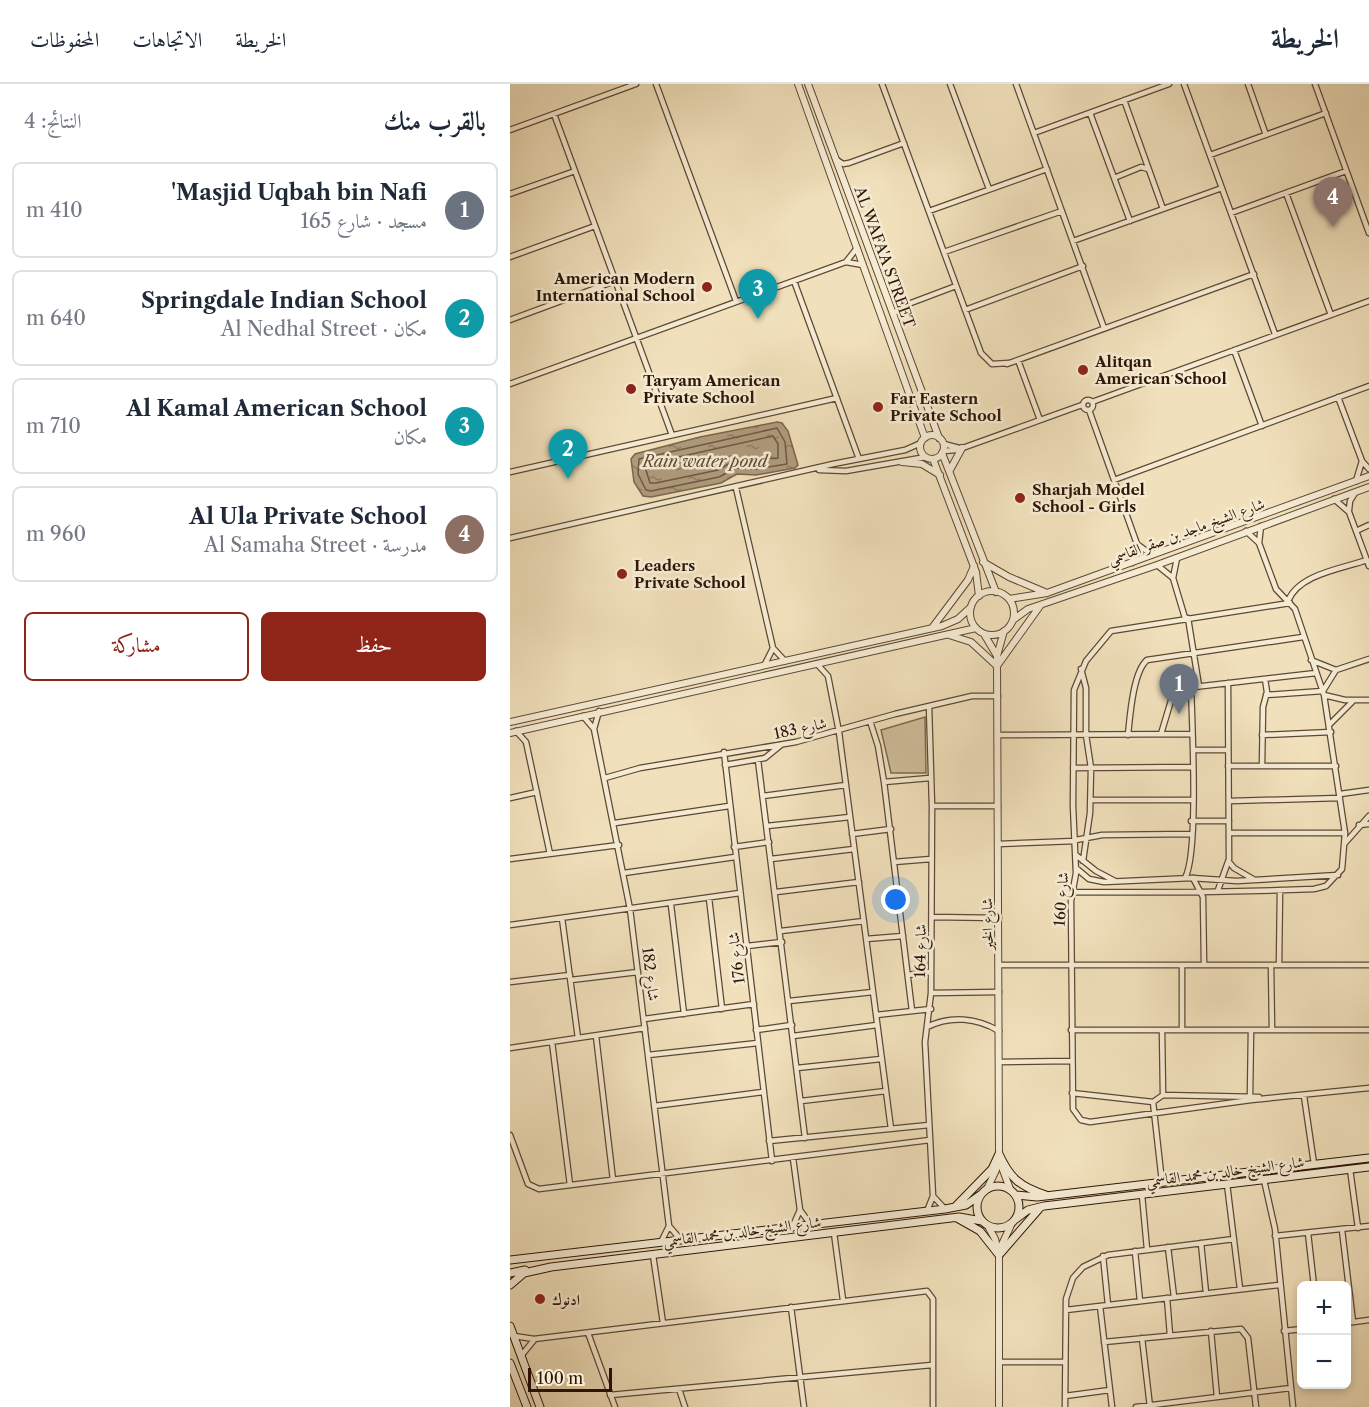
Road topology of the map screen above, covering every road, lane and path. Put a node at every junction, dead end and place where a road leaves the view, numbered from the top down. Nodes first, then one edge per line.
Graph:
1 (636, 84) edge
2 (656, 84) edge
3 (798, 84) edge
4 (808, 84) edge
5 (882, 84) edge
6 (950, 84) edge
7 (1016, 84) edge
8 (1169, 84) edge
9 (1184, 84) edge
10 (1248, 84) edge
11 (1315, 84) edge
12 (1124, 100) junction
13 (1090, 113) junction
14 (1326, 113) junction
15 (554, 114) junction
16 (510, 130) edge
17 (1034, 133) junction
18 (1266, 135) junction
19 (904, 144) junction
20 (1210, 155) junction
21 (837, 160) junction
22 (1047, 169) junction
23 (1148, 169) junction
24 (575, 171) junction
25 (1346, 171) junction
26 (1114, 177) junction
27 (1222, 188) junction
28 (989, 189) junction
29 (1286, 193) junction
30 (510, 195) edge
31 (1162, 209) junction
32 (929, 211) junction
33 (1062, 211) junction
34 (1231, 213) junction
35 (1130, 221) junction
36 (595, 226) junction
37 (1369, 233) edge
38 (1073, 242) junction
39 (858, 247) junction
40 (944, 252) junction
41 (510, 257) edge
42 (846, 262) junction
43 (1083, 266) junction
44 (866, 267) junction
45 (1254, 274) junction
46 (794, 280) junction
47 (615, 281) junction
48 (956, 286) junction
49 (1369, 301) edge
50 (736, 302) junction
51 (965, 309) junction
52 (893, 314) junction
53 (1331, 315) junction
54 (510, 320) edge
55 (1104, 328) junction
56 (1275, 334) junction
57 (636, 338) junction
58 (1234, 350) junction
59 (1018, 360) junction
60 (510, 384) edge
61 (1369, 386) edge
62 (1338, 397) junction
63 (837, 398) junction
64 (1092, 402) junction
65 (1082, 405) junction
66 (1089, 410) junction
67 (1040, 420) junction
68 (1262, 426) junction
69 (672, 435) junction
70 (939, 438) junction
71 (923, 440) junction
72 (962, 448) junction
73 (943, 449) junction
74 (926, 457) junction
75 (859, 459) junction
76 (933, 459) junction
77 (1362, 461) junction
78 (902, 462) junction
79 (1369, 469) edge
80 (817, 470) junction
81 (510, 471) edge
82 (950, 471) junction
83 (940, 474) junction
84 (1369, 476) edge
85 (1114, 480) junction
86 (1355, 481) junction
87 (1369, 487) edge
88 (736, 488) junction
89 (1357, 491) junction
90 (1334, 499) junction
91 (1349, 512) junction
92 (1369, 525) edge
93 (1261, 526) junction
94 (1246, 531) junction
95 (1356, 531) junction
96 (510, 538) edge
97 (1259, 543) junction
98 (1137, 544) junction
99 (1154, 556) junction
100 (1177, 558) junction
101 (1367, 560) junction
102 (982, 562) junction
103 (1131, 563) junction
104 (1157, 565) junction
105 (974, 566) junction
106 (1369, 566) edge
107 (1173, 578) junction
108 (996, 592) junction
109 (1047, 594) junction
110 (979, 596) junction
111 (1009, 599) junction
112 (1289, 602) junction
113 (1042, 605) junction
114 (971, 607) junction
115 (1187, 618) junction
116 (1013, 620) junction
117 (932, 628) junction
118 (976, 628) junction
119 (1004, 631) junction
120 (984, 633) junction
121 (945, 634) junction
122 (1303, 637) junction
123 (773, 648) junction
124 (1195, 651) junction
125 (997, 656) junction
126 (834, 660) junction
127 (1311, 660) junction
128 (1369, 660) edge
129 (785, 661) junction
130 (817, 664) junction
131 (764, 665) junction
132 (997, 666) junction
133 (1082, 669) junction
134 (1336, 670) junction
135 (1316, 673) junction
136 (828, 676) junction
137 (1265, 679) junction
138 (1228, 683) junction
139 (1199, 686) junction
140 (1191, 687) junction
141 (1323, 693) junction
142 (1266, 695) junction
143 (998, 696) junction
144 (1369, 700) edge
145 (1353, 701) junction
146 (929, 706) junction
147 (599, 711) junction
148 (583, 716) junction
149 (870, 721) junction
150 (510, 722) edge
151 (1330, 724) junction
152 (532, 728) junction
153 (594, 729) junction
154 (513, 732) edge
155 (839, 732) junction
156 (1331, 732) junction
157 (1192, 734) junction
158 (998, 735) junction
159 (1073, 735) junction
160 (1086, 735) junction
161 (1128, 735) junction
162 (1161, 735) junction
163 (1262, 735) junction
164 (526, 742) junction
165 (781, 745) junction
166 (1193, 750) junction
167 (1228, 750) junction
168 (724, 752) junction
169 (759, 760) junction
170 (725, 765) junction
171 (1228, 766) junction
172 (1262, 766) junction
173 (1336, 766) junction
174 (1193, 767) junction
175 (1073, 768) junction
176 (1091, 768) junction
177 (605, 778) junction
178 (930, 778) junction
179 (884, 782) junction
180 (846, 785) junction
181 (1369, 790) edge
182 (537, 792) junction
183 (763, 796) junction
184 (1340, 796) junction
185 (510, 798) edge
186 (1091, 800) junction
187 (1192, 800) junction
188 (1230, 801) junction
189 (729, 806) junction
190 (932, 806) junction
191 (998, 806) junction
192 (1369, 816) edge
193 (850, 817) junction
194 (1191, 821) junction
195 (1229, 821) junction
196 (615, 823) junction
197 (1369, 824) edge
198 (1359, 825) junction
199 (767, 826) junction
200 (891, 829) junction
201 (1229, 833) junction
202 (1345, 833) junction
203 (852, 834) junction
204 (1191, 834) junction
205 (1086, 836) junction
206 (1076, 840) junction
207 (769, 842) junction
208 (1346, 843) junction
209 (998, 844) junction
210 (619, 845) junction
211 (734, 847) junction
212 (854, 849) junction
213 (550, 854) junction
214 (1076, 855) junction
215 (735, 857) junction
216 (510, 859) edge
217 (771, 859) junction
218 (931, 859) junction
219 (1228, 859) junction
220 (1083, 861) junction
221 (894, 862) junction
222 (1076, 868) junction
223 (624, 873) junction
224 (1338, 875) junction
225 (1185, 878) junction
226 (1192, 878) junction
227 (1253, 879) junction
228 (1223, 880) junction
229 (859, 882) junction
230 (1104, 882) junction
231 (1118, 882) junction
232 (1218, 890) junction
233 (1280, 890) junction
234 (776, 892) junction
235 (1072, 892) junction
236 (1103, 892) junction
237 (740, 893) junction
238 (1202, 893) junction
239 (708, 898) junction
240 (671, 904) junction
241 (630, 909) junction
242 (932, 917) junction
243 (562, 918) junction
244 (999, 918) junction
245 (864, 921) junction
246 (510, 925) edge
247 (781, 931) junction
248 (903, 936) junction
249 (866, 939) junction
250 (782, 942) junction
251 (747, 946) junction
252 (1000, 965) junction
253 (1071, 965) junction
254 (1182, 965) junction
255 (1204, 965) junction
256 (1271, 965) junction
257 (1279, 965) junction
258 (1369, 965) edge
259 (638, 972) junction
260 (930, 972) junction
261 (908, 975) junction
262 (570, 978) junction
263 (510, 982) edge
264 (873, 992) junction
265 (999, 992) junction
266 (931, 993) junction
267 (789, 1001) junction
268 (754, 1004) junction
269 (722, 1009) junction
270 (931, 1009) junction
271 (912, 1011) junction
272 (684, 1014) junction
273 (876, 1015) junction
274 (644, 1019) junction
275 (792, 1025) junction
276 (877, 1025) junction
277 (927, 1027) junction
278 (645, 1028) junction
279 (756, 1030) junction
280 (1071, 1030) junction
281 (1162, 1030) junction
282 (1182, 1030) junction
283 (1251, 1030) junction
284 (1272, 1030) junction
285 (1369, 1030) edge
286 (1000, 1031) junction
287 (596, 1036) junction
288 (793, 1036) junction
289 (578, 1038) junction
290 (552, 1042) junction
291 (758, 1043) junction
292 (510, 1048) edge
293 (648, 1055) junction
294 (881, 1059) junction
295 (1071, 1061) junction
296 (1000, 1062) junction
297 (797, 1068) junction
298 (1369, 1088) edge
299 (886, 1091) junction
300 (763, 1092) junction
301 (1072, 1093) junction
302 (1163, 1095) junction
303 (1304, 1096) junction
304 (1250, 1097) junction
305 (1275, 1098) junction
306 (801, 1101) junction
307 (1153, 1102) junction
308 (654, 1106) junction
309 (1154, 1113) junction
310 (929, 1125) junction
311 (891, 1129) junction
312 (511, 1138) edge
313 (805, 1138) junction
314 (930, 1140) junction
315 (769, 1141) junction
316 (999, 1154) junction
317 (794, 1158) junction
318 (1369, 1158) edge
319 (772, 1161) junction
320 (1314, 1164) junction
321 (1369, 1167) edge
322 (1350, 1169) junction
323 (662, 1174) junction
324 (613, 1180) junction
325 (1264, 1180) junction
326 (1162, 1182) junction
327 (1227, 1184) junction
328 (570, 1185) junction
329 (987, 1189) junction
330 (1013, 1192) junction
331 (980, 1195) junction
332 (1142, 1195) junction
333 (933, 1196) junction
334 (1047, 1196) junction
335 (1044, 1206) junction
336 (949, 1209) junction
337 (800, 1210) junction
338 (926, 1212) junction
339 (955, 1217) junction
340 (1016, 1219) junction
341 (985, 1224) junction
342 (811, 1225) junction
343 (1011, 1225) junction
344 (669, 1226) junction
345 (1369, 1226) edge
346 (792, 1228) junction
347 (1358, 1228) junction
348 (1342, 1230) junction
349 (834, 1233) junction
350 (1308, 1233) junction
351 (1275, 1236) junction
352 (1234, 1239) junction
353 (683, 1241) junction
354 (1201, 1243) junction
355 (660, 1244) junction
356 (1168, 1247) junction
357 (1147, 1249) junction
358 (1135, 1251) junction
359 (653, 1255) junction
360 (999, 1255) junction
361 (1103, 1256) junction
362 (510, 1262) edge
363 (530, 1270) junction
364 (510, 1273) edge
365 (1313, 1281) edge
366 (1346, 1281) edge
367 (510, 1285) edge
368 (1278, 1285) junction
369 (1240, 1289) junction
370 (1206, 1293) junction
371 (1174, 1297) junction
372 (1167, 1298) junction
373 (843, 1300) junction
374 (1140, 1301) junction
375 (1108, 1305) junction
376 (1100, 1306) junction
377 (791, 1307) junction
378 (1066, 1310) junction
379 (1369, 1320) edge
380 (663, 1323) junction
381 (1351, 1323) edge
382 (510, 1326) edge
383 (1297, 1330) edge
384 (1211, 1331) junction
385 (1284, 1331) junction
386 (588, 1333) junction
387 (1170, 1335) junction
388 (514, 1336) junction
389 (1142, 1338) junction
390 (534, 1339) junction
391 (1104, 1342) junction
392 (521, 1356) junction
393 (999, 1362) junction
394 (1065, 1362) junction
395 (510, 1365) edge
396 (932, 1365) junction
397 (800, 1377) junction
398 (510, 1384) edge
399 (519, 1388) junction
400 (1291, 1388) junction
401 (678, 1389) junction
402 (1110, 1390) junction
403 (1255, 1393) junction
404 (610, 1395) junction
405 (1065, 1396) junction
406 (1216, 1397) junction
407 (1188, 1401) junction
408 (1150, 1406) edge
409 (527, 1407) edge
410 (540, 1407) edge
411 (615, 1407) edge
412 (685, 1407) edge
413 (804, 1407) edge
414 (933, 1407) edge
415 (999, 1407) edge
416 (1065, 1407) edge
417 (1112, 1407) edge
418 (1136, 1407) edge
419 (1189, 1407) edge
420 (1256, 1407) edge
421 (1293, 1407) edge

1 - 15 street
2 - 50 street
3 - 39 street, AL WAFA'A STREET
4 - 21 street, AL WAFA'A STREET
5 - 19 street
6 - 28 street
7 - 17 street
8 - 12 street
9 - 20 street
10 - 18 street
11 - 14 street
12 - 13 street
12 - 23 street
13 - 17 street
13 - 26 street
14 - 18 street
14 - 25 street
15 - 16 street
15 - 24 street
17 - 22 street
18 - 20 street
19 - 21 street
19 - 32 street
20 - 27 street
21 - 52 street, AL WAFA'A STREET
22 - 28 street
22 - 33 street
23 - 26 street
23 - 31 street
24 - 30 street
24 - 36 street
25 - 29 street
25 - 37 street
26 - 35 street
27 - 31 street
27 - 34 street
28 - 32 street
29 - 34 street
29 - 53 street
31 - 35 street
32 - 40 street
33 - 38 street
33 - 40 street
34 - 45 street
35 - 38 street
36 - 41 street
36 - 47 street
38 - 43 street
39 - 42 street
39 - 44 street, AL WAFA'A STREET
40 - 48 street
42 - 44 street
42 - 46 street
43 - 51 street
43 - 55 street
44 - 71 street, AL WAFA'A STREET
45 - 55 street
45 - 56 street
46 - 50 street
46 - 63 street
47 - 54 street
47 - 57 street
48 - 51 street
48 - 52 street
49 - 53 street
50 - 57 street
51 - 59 street
52 - 70 street, AL WAFA'A STREET
53 - 56 street
55 - 59 street
56 - 58 street
57 - 60 street
57 - 69 street
58 - 64 street
58 - 68 street
59 - 67 street
61 - 62 street
62 - 68 street
62 - 77 street
63 - 69 street
63 - 75 street
64 - 65 street
64 - 66 street
65 - 66 street
65 - 67 street
66 - 85 street
67 - 72 street
68 - 85 street
69 - 81 street
70 - 71 street
70 - 73 street
71 - 74 street
71 - 75 street
72 - 73 street
72 - 82 street
73 - 76 street
73 - 82 street
74 - 76 street
74 - 78 street
75 - 80 street
76 - 83 street
77 - 79 street
77 - 86 street
78 - 80 street
78 - 83 street
80 - 88 street
82 - 102 street
83 - 105 street
84 - 86 street, شارع الشيخ ماجد بن صقر القاسمي
85 - 98 street
86 - 99 street, شارع الشيخ ماجد بن صقر القاسمي
87 - 89 street, شارع الشيخ ماجد بن صقر القاسمي
88 - 96 street
88 - 123 street
89 - 90 street, شارع الشيخ ماجد بن صقر القاسمي
89 - 91 street
90 - 91 street
90 - 93 street, شارع الشيخ ماجد بن صقر القاسمي
91 - 95 street
92 - 95 street
93 - 94 street, شارع الشيخ ماجد بن صقر القاسمي
93 - 97 street
94 - 97 street
94 - 100 street, شارع الشيخ ماجد بن صقر القاسمي
95 - 101 street
97 - 112 street
98 - 99 street
98 - 103 street
99 - 103 street, شارع الشيخ ماجد بن صقر القاسمي
100 - 104 street, شارع الشيخ ماجد بن صقر القاسمي
100 - 107 street
101 - 106 street
101 - 112 street
102 - 108 street
102 - 109 street
103 - 109 street, شارع الشيخ ماجد بن صقر القاسمي
104 - 107 street
104 - 113 street, شارع الشيخ ماجد بن صقر القاسمي
105 - 110 street
105 - 117 street
107 - 115 street
108 - 110 street
108 - 111 street
109 - 111 street, شارع الشيخ ماجد بن صقر القاسمي
110 - 114 street
111 - 116 street
112 - 115 street, شارع 160
112 - 122 street
113 - 116 street, شارع الشيخ ماجد بن صقر القاسمي
113 - 132 street
114 - 117 street
114 - 118 street
115 - 124 street
115 - 133 street, شارع 160
116 - 119 street
117 - 129 street
118 - 120 street
118 - 121 street
119 - 120 street
119 - 125 street, شارع الخير
120 - 125 street, شارع الخير
121 - 126 street
121 - 132 street
122 - 124 street
122 - 127 street
123 - 129 street
123 - 131 street
124 - 139 street
124 - 161 street
125 - 132 street, شارع الخير
126 - 130 street
126 - 136 street
127 - 134 street
127 - 135 street
128 - 134 street
129 - 131 street
130 - 136 street
130 - 147 street
131 - 150 street
132 - 143 street, شارع الخير
133 - 159 street, شارع 160
133 - 160 street
134 - 141 street
135 - 137 street
135 - 141 street
136 - 155 street
137 - 138 street
137 - 142 street
138 - 139 street
138 - 167 street
139 - 140 street
140 - 157 street
140 - 162 street
141 - 142 street
141 - 145 street
141 - 151 street
142 - 163 street
143 - 146 street, شارع 183
143 - 158 street, شارع الخير
144 - 145 street
145 - 151 street
146 - 149 street, شارع 183
146 - 178 street, شارع 164
147 - 148 street
147 - 153 street, شارع 182
148 - 152 street
148 - 153 street, شارع 182
149 - 155 street, شارع 183
149 - 179 street
151 - 156 street
152 - 154 street
152 - 164 street
153 - 177 street, شارع 182
154 - 164 street
155 - 165 street, شارع 183
155 - 180 street
156 - 163 street
156 - 173 street
157 - 162 street
157 - 166 street
158 - 159 street
158 - 191 street, شارع الخير
159 - 160 street
159 - 175 street, شارع 160
160 - 161 street
160 - 176 street
161 - 162 street
163 - 172 street
164 - 182 street
165 - 168 street, شارع 183
165 - 169 street
166 - 167 street
166 - 174 street
167 - 171 street
168 - 170 street, شارع 176
168 - 177 street, شارع 183
169 - 170 street
169 - 183 street
170 - 189 street, شارع 176
171 - 172 street
171 - 188 street
172 - 173 street
173 - 184 street
174 - 176 street
174 - 187 street
175 - 176 street
175 - 206 street, شارع 160
176 - 186 street
177 - 196 street, شارع 182
178 - 179 street
178 - 190 street, شارع 164
179 - 200 street
180 - 183 street
180 - 193 street
181 - 184 street
182 - 185 street
182 - 213 street
183 - 199 street
184 - 188 street
184 - 202 street
186 - 187 street
186 - 205 street
187 - 194 street
188 - 195 street
189 - 196 street
189 - 211 street, شارع 176
190 - 191 street
190 - 218 street, شارع 164
191 - 209 street, شارع الخير
192 - 198 street
193 - 199 street
193 - 203 street
194 - 195 street
194 - 204 street
195 - 201 street
196 - 210 street, شارع 182
197 - 198 street
198 - 208 street
199 - 207 street
200 - 203 street
200 - 221 street
201 - 202 street
201 - 219 street
202 - 208 street
203 - 212 street
204 - 205 street
204 - 225 street
205 - 206 street
205 - 220 street
206 - 209 street
206 - 214 street, شارع 160
207 - 211 street
207 - 217 street
208 - 224 street
209 - 244 street, شارع الخير
210 - 213 street
210 - 223 street, شارع 182
211 - 215 street, شارع 176
212 - 217 street
212 - 229 street
213 - 216 street
214 - 220 street
214 - 222 street, شارع 160
215 - 223 street
215 - 237 street, شارع 176
217 - 234 street
218 - 221 street
218 - 242 street, شارع 164
219 - 227 street
219 - 228 street
220 - 231 street
221 - 248 street
222 - 230 street
222 - 235 street, شارع 160
223 - 241 street, شارع 182
224 - 227 street
224 - 233 street
225 - 226 street
225 - 231 street
226 - 228 street
226 - 238 street
227 - 228 street
228 - 232 street
229 - 234 street
229 - 245 street
230 - 231 street
230 - 236 street
232 - 233 street
232 - 238 street
233 - 257 street
234 - 247 street
235 - 236 street
235 - 253 street, شارع 160
236 - 238 street
237 - 239 street
237 - 251 street, شارع 176
238 - 255 street
239 - 240 street
239 - 269 street
240 - 241 street
240 - 272 street
241 - 243 street
241 - 259 street, شارع 182
242 - 244 street
242 - 260 street, شارع 164
243 - 246 street
243 - 262 street
244 - 252 street, شارع الخير
245 - 247 street
245 - 249 street
247 - 250 street
248 - 249 street
248 - 261 street
249 - 264 street
250 - 251 street
250 - 267 street
251 - 268 street, شارع 176
252 - 253 street
252 - 265 street, شارع الخير
253 - 254 street
253 - 280 street, شارع 160
254 - 255 street
254 - 282 street
255 - 256 street
256 - 257 street
256 - 284 street
257 - 258 street
259 - 262 street
259 - 274 street, شارع 182
260 - 261 street
260 - 266 street, شارع 164
261 - 271 street
262 - 263 street
262 - 289 street
264 - 267 street
264 - 273 street
265 - 266 street
265 - 286 street, شارع الخير
266 - 270 street, شارع 164
267 - 275 street
268 - 269 street
268 - 279 street, شارع 176
269 - 272 street
270 - 271 street
270 - 277 street, شارع 164
271 - 273 street
272 - 274 street
273 - 276 street
274 - 278 street, شارع 182
275 - 279 street
275 - 288 street
276 - 288 street
276 - 294 street
277 - 286 street
277 - 310 street, شارع 164
278 - 287 street
278 - 293 street, شارع 182
279 - 291 street, شارع 176
280 - 281 street
280 - 295 street, شارع 160
281 - 282 street
281 - 302 street
282 - 283 street
283 - 284 street
283 - 304 street
284 - 285 street
286 - 296 street, شارع الخير
287 - 289 street
287 - 324 street
288 - 297 street
289 - 290 street
290 - 292 street
290 - 328 street
291 - 293 street
291 - 300 street, شارع 176
293 - 308 street, شارع 182
294 - 297 street
294 - 299 street
295 - 296 street
295 - 301 street, شارع 160
296 - 316 street, شارع الخير
297 - 306 street
298 - 303 street
299 - 306 street
299 - 311 street
300 - 308 street
300 - 315 street, شارع 176
301 - 307 street
301 - 309 street, شارع 160
302 - 304 street
302 - 307 street
303 - 305 street
303 - 320 street
304 - 305 street
305 - 309 street
306 - 313 street
307 - 309 street
308 - 323 street, شارع 182
309 - 326 street
310 - 311 street
310 - 314 street, شارع 164
311 - 313 street
312 - 328 street
313 - 315 street
314 - 317 street
314 - 333 street, شارع 164
315 - 319 street, شارع 176
316 - 329 street, شارع الخير
316 - 330 street
316 - 334 main road
316 - 336 main road
317 - 319 street
317 - 337 street
318 - 320 main road, شارع الشيخ خالد بن محمد القاسمي
319 - 323 street
320 - 326 main road, شارع الشيخ خالد بن محمد القاسمي
321 - 322 main road, شارع الشيخ خالد بن محمد القاسمي
322 - 325 main road, شارع الشيخ خالد بن محمد القاسمي
322 - 347 street
323 - 324 street
323 - 344 street, شارع 182
324 - 328 street
325 - 327 main road, شارع الشيخ خالد بن محمد القاسمي
325 - 351 street
326 - 334 main road, شارع الشيخ خالد بن محمد القاسمي
327 - 332 main road, شارع الشيخ خالد بن محمد القاسمي
327 - 352 street
329 - 330 main road
329 - 331 main road
330 - 334 main road, شارع الشيخ خالد بن محمد القاسمي
330 - 340 main road
331 - 336 main road, شارع الشيخ خالد بن محمد القاسمي
331 - 341 main road
332 - 335 main road, شارع الشيخ خالد بن محمد القاسمي
332 - 357 street
333 - 336 street
333 - 338 street
335 - 340 main road, شارع الشيخ خالد بن محمد القاسمي
335 - 360 main road
336 - 338 main road, شارع الشيخ خالد بن محمد القاسمي
337 - 342 street
337 - 346 street
338 - 342 main road, شارع الشيخ خالد بن محمد القاسمي
339 - 341 main road, شارع الشيخ خالد بن محمد القاسمي
339 - 349 main road, شارع الشيخ خالد بن محمد القاسمي
339 - 360 main road
340 - 343 main road
341 - 343 main road
341 - 360 street
342 - 346 main road, شارع الشيخ خالد بن محمد القاسمي
343 - 360 street
344 - 353 street
344 - 355 street
345 - 347 street
346 - 353 main road, شارع الشيخ خالد بن محمد القاسمي
347 - 348 street
348 - 350 street
348 - 366 street
349 - 359 main road, شارع الشيخ خالد بن محمد القاسمي
349 - 373 street
350 - 351 street
350 - 365 street
351 - 368 street
352 - 354 street
352 - 369 street
353 - 355 main road, شارع الشيخ خالد بن محمد القاسمي
354 - 356 street
354 - 370 street
355 - 362 main road, شارع الشيخ خالد بن محمد القاسمي
356 - 357 street
356 - 371 street
357 - 358 street
358 - 361 street
358 - 374 street
359 - 363 main road, شارع الشيخ خالد بن محمد القاسمي
359 - 380 street
360 - 393 street
361 - 375 street
361 - 378 street
363 - 364 main road
363 - 367 main road, شارع الشيخ خالد بن محمد القاسمي
368 - 369 street
368 - 385 street
369 - 370 street
370 - 371 street
371 - 372 street
372 - 374 street
372 - 387 street
373 - 377 street
373 - 396 street
374 - 375 street
375 - 376 street
376 - 378 street
376 - 391 street
377 - 380 street
377 - 397 street
378 - 394 street
379 - 381 street
380 - 386 street
382 - 388 main road
383 - 385 street
384 - 387 street
384 - 403 street
384 - 406 street
385 - 400 street
386 - 390 street
386 - 404 street
387 - 389 street
388 - 390 street
388 - 392 main road
389 - 391 street
389 - 408 street
390 - 392 street
391 - 402 street
392 - 410 main road
393 - 394 street
393 - 415 street
394 - 405 street
395 - 399 main road
396 - 397 street
396 - 414 street
397 - 401 street
397 - 413 street
398 - 399 street
399 - 409 main road
400 - 403 street
400 - 421 street
401 - 404 street
401 - 412 street
402 - 405 street
402 - 417 street
403 - 406 street
403 - 420 street
404 - 411 street
405 - 416 street
406 - 407 street
407 - 408 street
407 - 419 street
408 - 418 street

